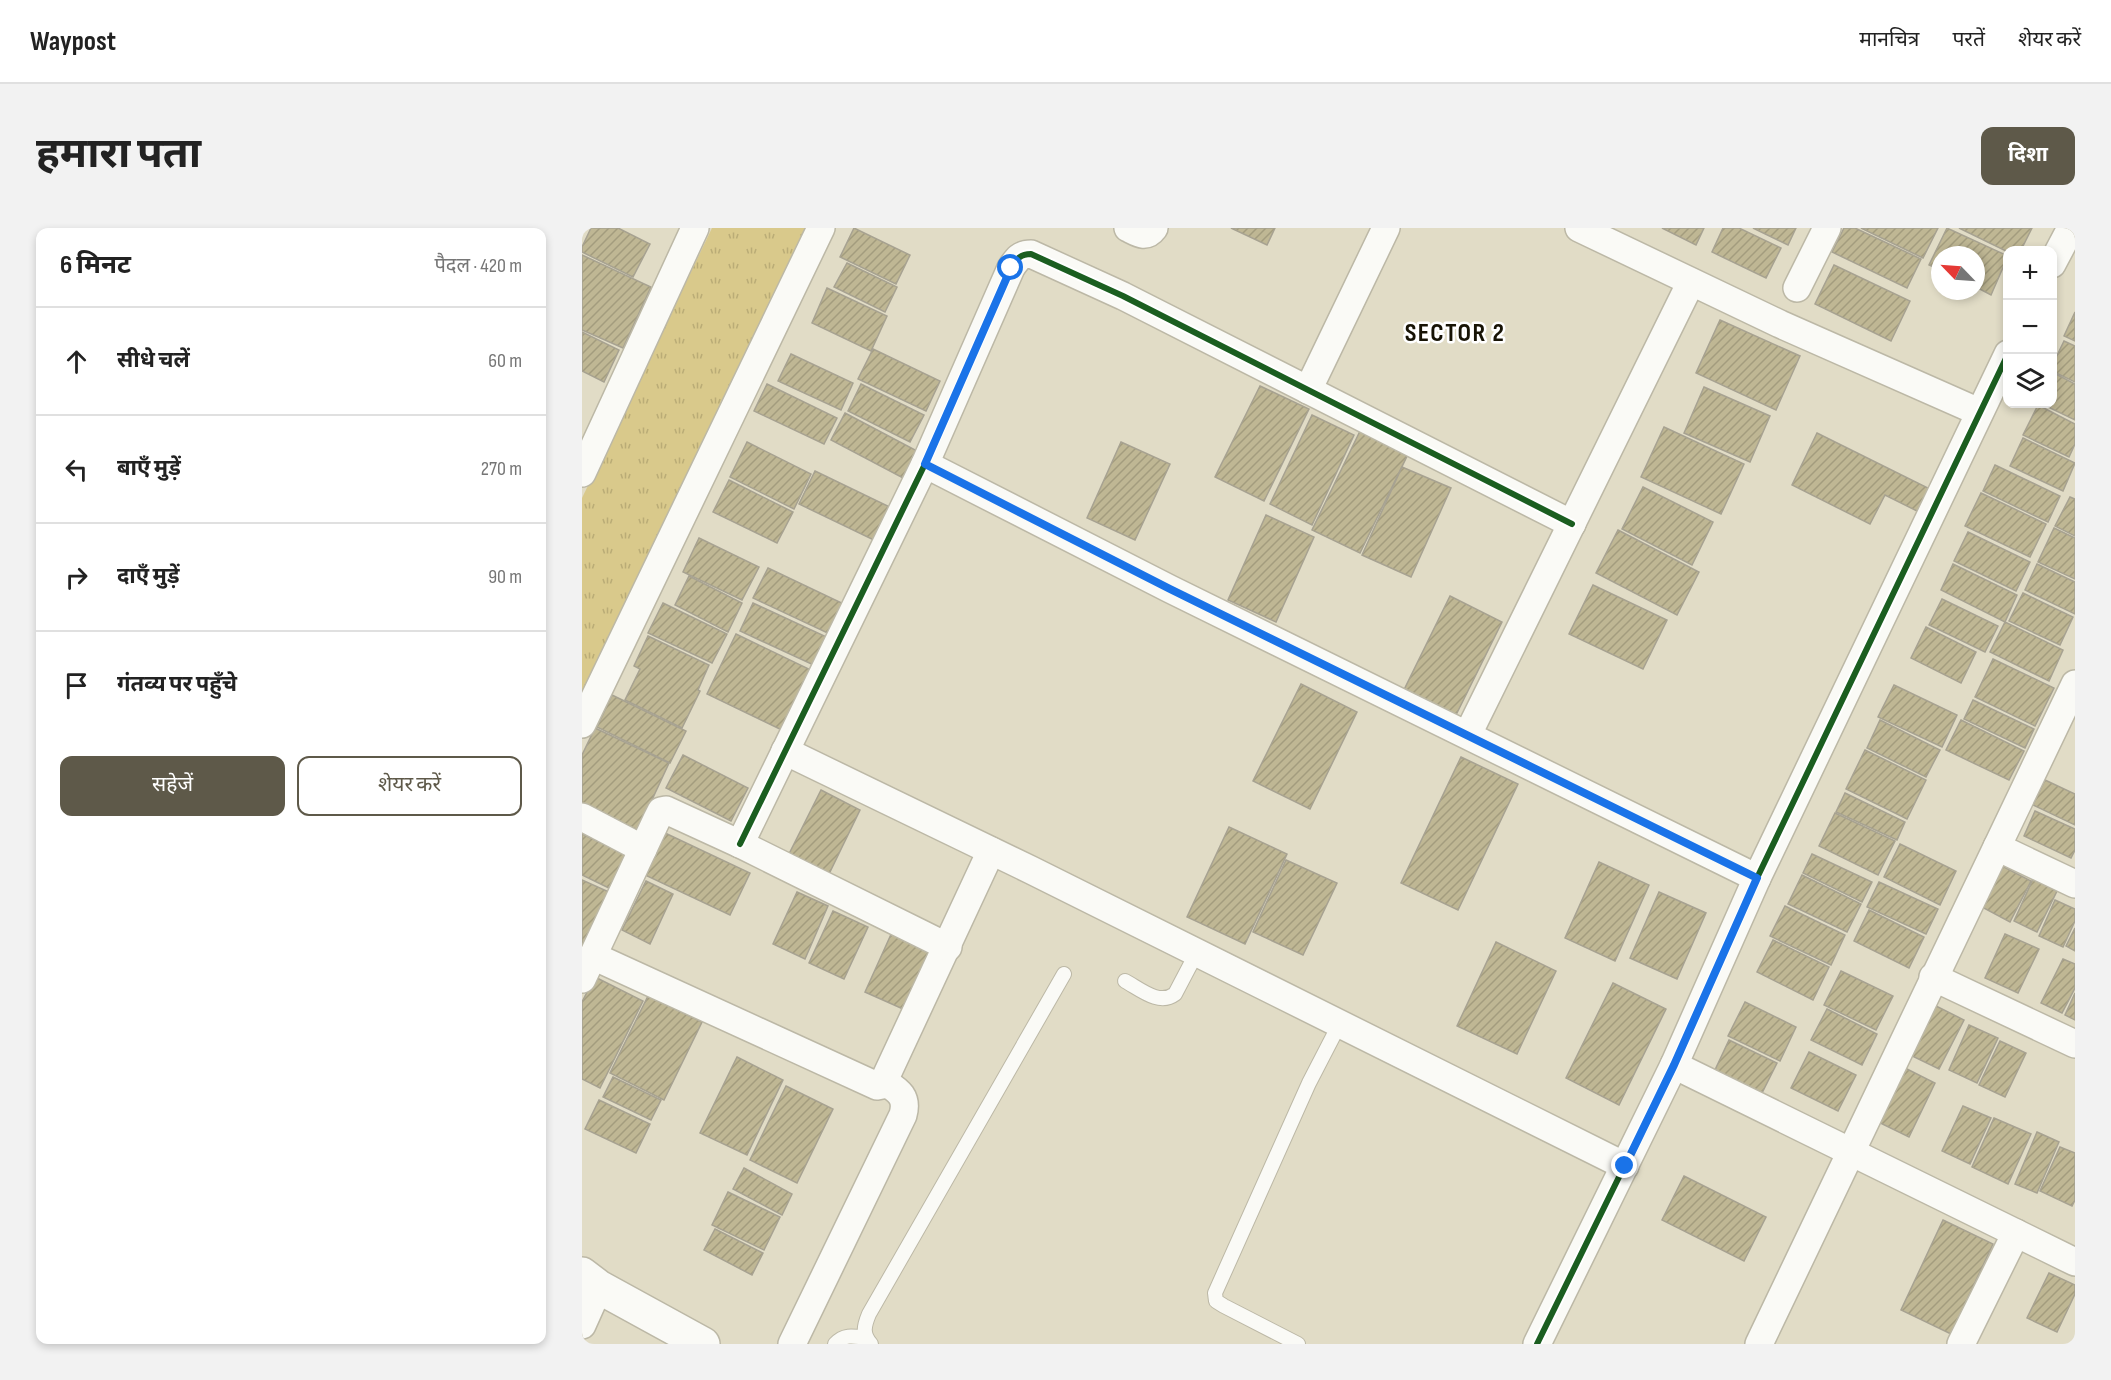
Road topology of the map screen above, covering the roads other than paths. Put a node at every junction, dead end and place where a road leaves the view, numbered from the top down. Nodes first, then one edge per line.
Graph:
1 (695, 228) edge
2 (821, 228) edge
3 (1128, 228) edge
4 (1154, 228) edge
5 (1386, 228) edge
6 (1827, 228) edge
7 (2071, 228) edge
8 (1589, 230) edge
9 (2057, 255) edge
10 (1691, 282) junction
11 (1797, 288) dead end
12 (2003, 362) edge
13 (1308, 390) junction
14 (1979, 412) junction
15 (925, 464) junction
16 (582, 473) edge
17 (1572, 524) junction
18 (2075, 684) edge
19 (582, 724) edge
20 (1468, 734) junction
21 (785, 751) junction
22 (582, 818) edge
23 (740, 844) junction
24 (1997, 847) junction
25 (643, 849) junction
26 (991, 851) junction
27 (1757, 878) junction
28 (2075, 884) edge
29 (948, 946) junction
30 (1196, 954) junction
31 (587, 967) edge
32 (1064, 974) dead end
33 (1934, 977) junction
34 (1125, 981) dead end
35 (1339, 1025) junction
36 (2075, 1044) edge
37 (1674, 1065) junction
38 (885, 1082) junction
39 (1851, 1153) junction
40 (1625, 1166) junction
41 (2016, 1233) junction
42 (2075, 1262) edge
43 (591, 1280) edge
44 (582, 1325) edge
45 (869, 1341) edge
46 (703, 1344) edge
47 (792, 1344) edge
48 (835, 1344) edge
49 (1298, 1344) edge
50 (1537, 1344) edge
51 (1759, 1344) edge
52 (1961, 1344) edge

1 - 16 street
2 - 19 street
3 - 4 street
5 - 13 street
6 - 11 street
7 - 9 street
8 - 10 street
10 - 14 street
10 - 17 street
12 - 14 street
13 - 15 street
13 - 17 street
14 - 27 street
15 - 20 street
15 - 21 street
17 - 20 street
18 - 24 street
20 - 27 street
21 - 23 street
21 - 26 street
22 - 25 street
23 - 25 street
23 - 29 street
24 - 28 street
24 - 33 street
25 - 31 street
26 - 29 street
26 - 30 street
27 - 37 street
29 - 38 street
30 - 34 lane
30 - 35 street
31 - 38 street
32 - 45 lane
33 - 36 street
33 - 39 street
35 - 40 street
35 - 49 lane
37 - 39 street
37 - 40 street
38 - 47 street
39 - 41 street
39 - 51 street
40 - 50 street
41 - 42 street
41 - 52 street
43 - 44 street
43 - 46 street
45 - 48 lane

